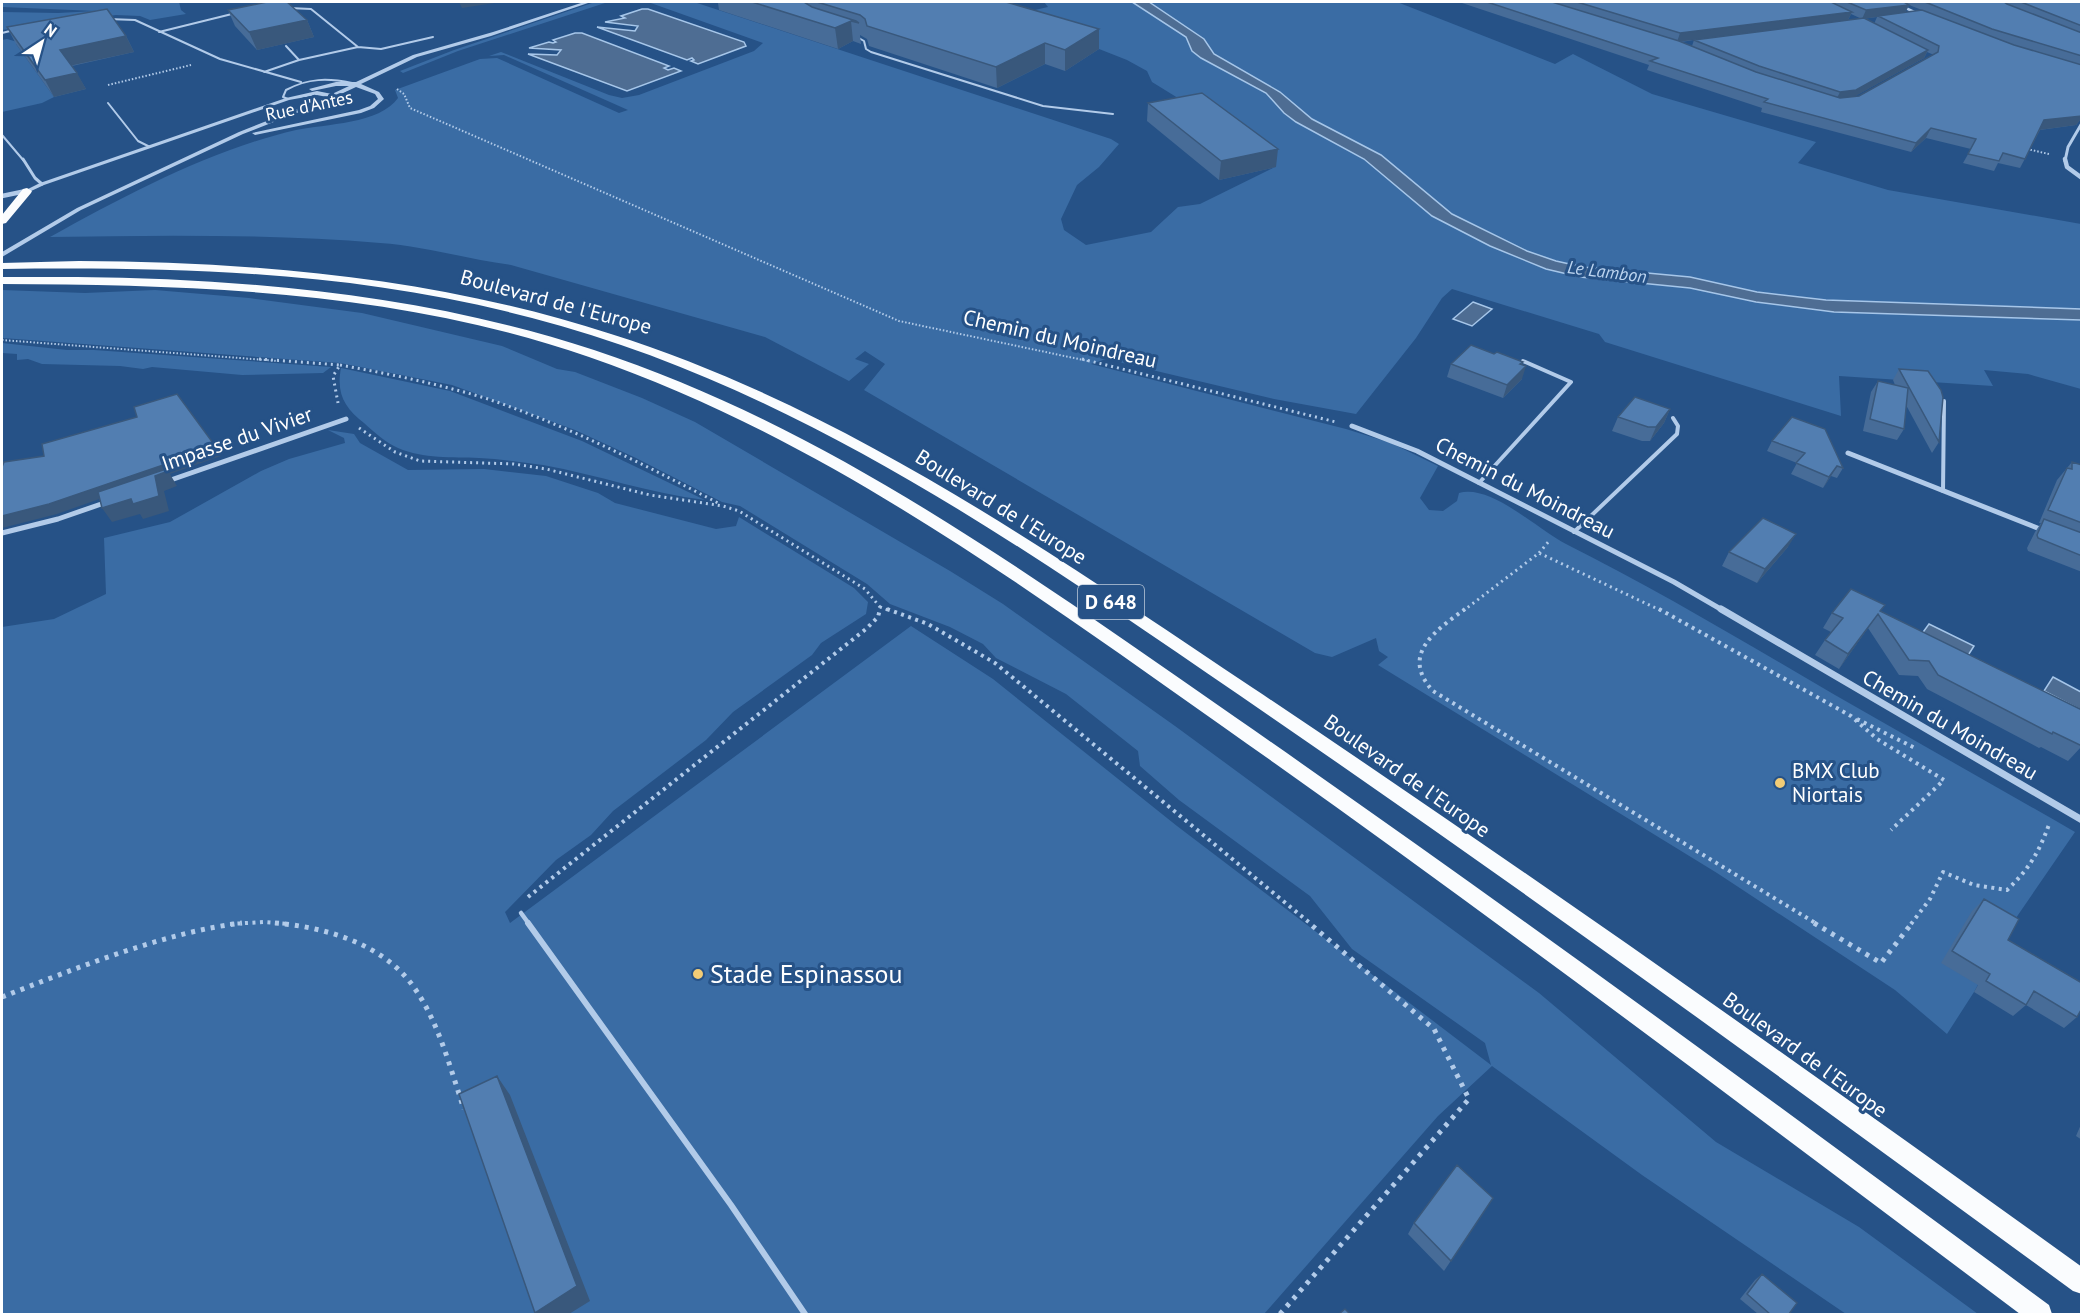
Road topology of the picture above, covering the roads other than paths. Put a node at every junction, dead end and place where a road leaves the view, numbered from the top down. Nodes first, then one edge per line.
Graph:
1 (588, 2) edge
2 (1893, 2) edge
3 (287, 8) edge
4 (241, 12) edge
5 (1920, 15) junction
6 (1908, 16) edge
7 (102, 19) edge
8 (1935, 22) edge
9 (14, 30) edge
10 (159, 32) junction
11 (2, 33) edge
12 (849, 35) edge
13 (433, 36) dead end
14 (286, 46) edge
15 (358, 47) junction
16 (299, 60) junction
17 (264, 72) junction
18 (301, 82) junction
19 (355, 84) junction
20 (333, 96) junction
21 (288, 99) junction
22 (108, 103) dead end
23 (1113, 114) dead end
24 (2082, 123) edge
25 (2, 135) edge
26 (150, 147) junction
27 (210, 149) junction
28 (2082, 178) edge
29 (42, 184) junction
30 (27, 191) junction
31 (2, 196) edge
32 (2, 221) edge
33 (2, 255) edge
34 (2, 267) edge
35 (2, 281) edge
36 (1523, 361) edge
37 (1944, 401) edge
38 (1674, 418) dead end
39 (346, 419) road end
40 (1352, 426) road end
41 (1848, 453) dead end
42 (1479, 483) junction
43 (153, 486) edge
44 (1943, 491) junction
45 (111, 501) edge
46 (1574, 532) junction
47 (2050, 532) edge
48 (2, 533) edge
49 (2082, 820) edge
50 (520, 913) road end
51 (2082, 1282) edge
52 (806, 1314) edge
53 (2040, 1314) edge

1 - 19 street, Rue d'Antes
2 - 5 street
3 - 15 lane
4 - 10 lane
5 - 6 street
5 - 8 street
7 - 10 lane
9 - 11 lane
10 - 17 lane
12 - 23 lane
13 - 15 lane
14 - 16 lane
15 - 16 lane
16 - 17 lane
17 - 18 lane
18 - 19 lane
18 - 21 lane
19 - 20 street, Rue d'Antes
19 - 21 street
19 - 27 street, Rue d'Antes
20 - 21 street
20 - 27 street, Rue d'Antes
21 - 26 street
22 - 26 lane
24 - 28 street
25 - 29 lane
26 - 29 street
27 - 33 street, Rue d'Antes
29 - 30 street
30 - 31 street
30 - 32 highway
34 - 51 highway, Boulevard de l'Europe / D 648
35 - 53 highway, Boulevard de l'Europe / D 648
36 - 42 lane
37 - 44 lane
38 - 46 lane
39 - 43 street, Impasse du Vivier
40 - 42 street, Chemin du Moindreau
41 - 44 street
42 - 46 street, Chemin du Moindreau
44 - 47 street
45 - 48 street
46 - 49 street, Chemin du Moindreau
50 - 52 lane

